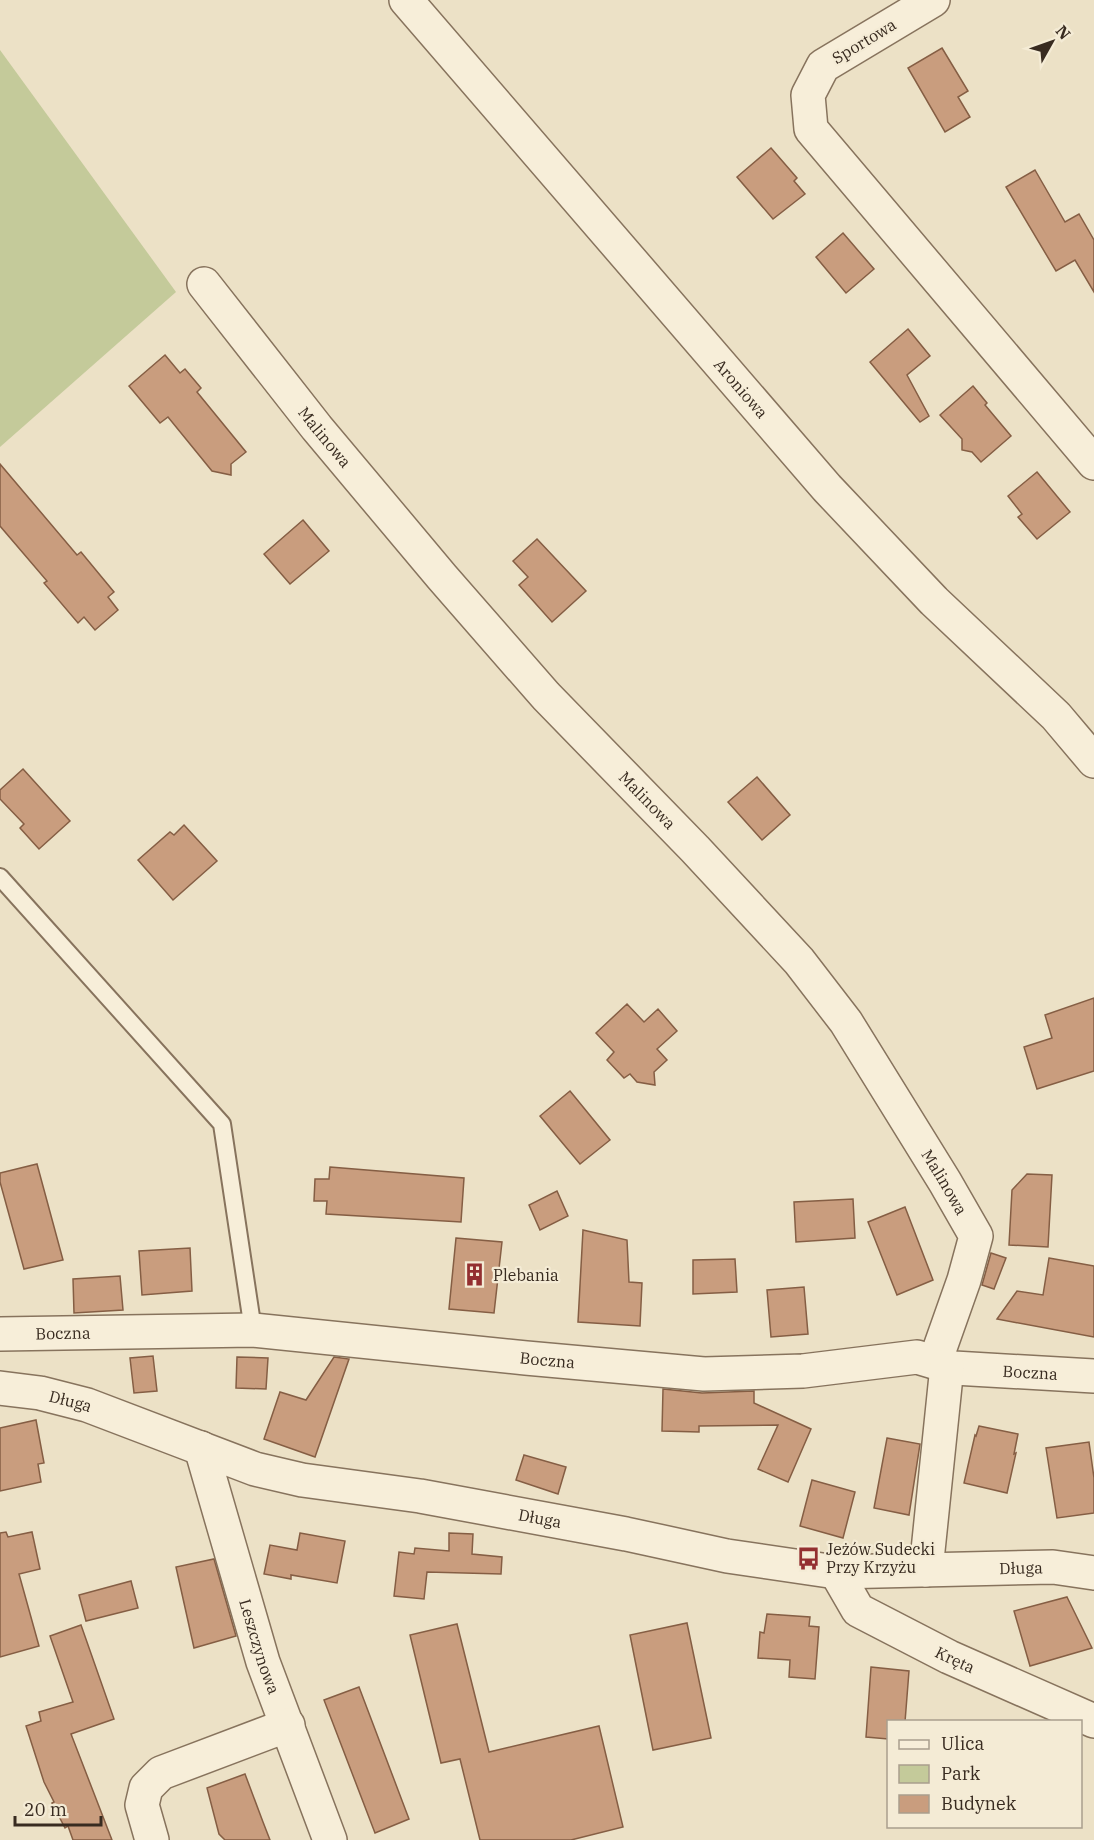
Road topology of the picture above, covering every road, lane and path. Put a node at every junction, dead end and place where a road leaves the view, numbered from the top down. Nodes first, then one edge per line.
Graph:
1 (406, 0) edge
2 (933, 0) edge
3 (204, 284) dead end
4 (1094, 463) edge
5 (1094, 761) edge
6 (0, 877) edge
7 (253, 1330) junction
8 (0, 1334) edge
9 (941, 1364) junction
10 (1094, 1376) edge
11 (0, 1388) edge
12 (201, 1448) junction
13 (926, 1570) junction
14 (836, 1572) junction
15 (1094, 1574) edge
16 (1094, 1721) edge
17 (288, 1725) junction
18 (152, 1840) edge
19 (330, 1840) edge

1 - 5 street, Aroniowa
2 - 4 street, Sportowa
3 - 9 street, Malinowa
6 - 7 lane
7 - 8 street, Boczna
7 - 9 street, Boczna
9 - 10 street, Boczna
9 - 13 street, Malinowa
11 - 12 street, Długa
12 - 14 street, Długa
12 - 17 street, Leszczynowa
13 - 14 street, Długa
13 - 15 street, Długa
14 - 16 street, Kręta
17 - 18 street
17 - 19 street, Leszczynowa

